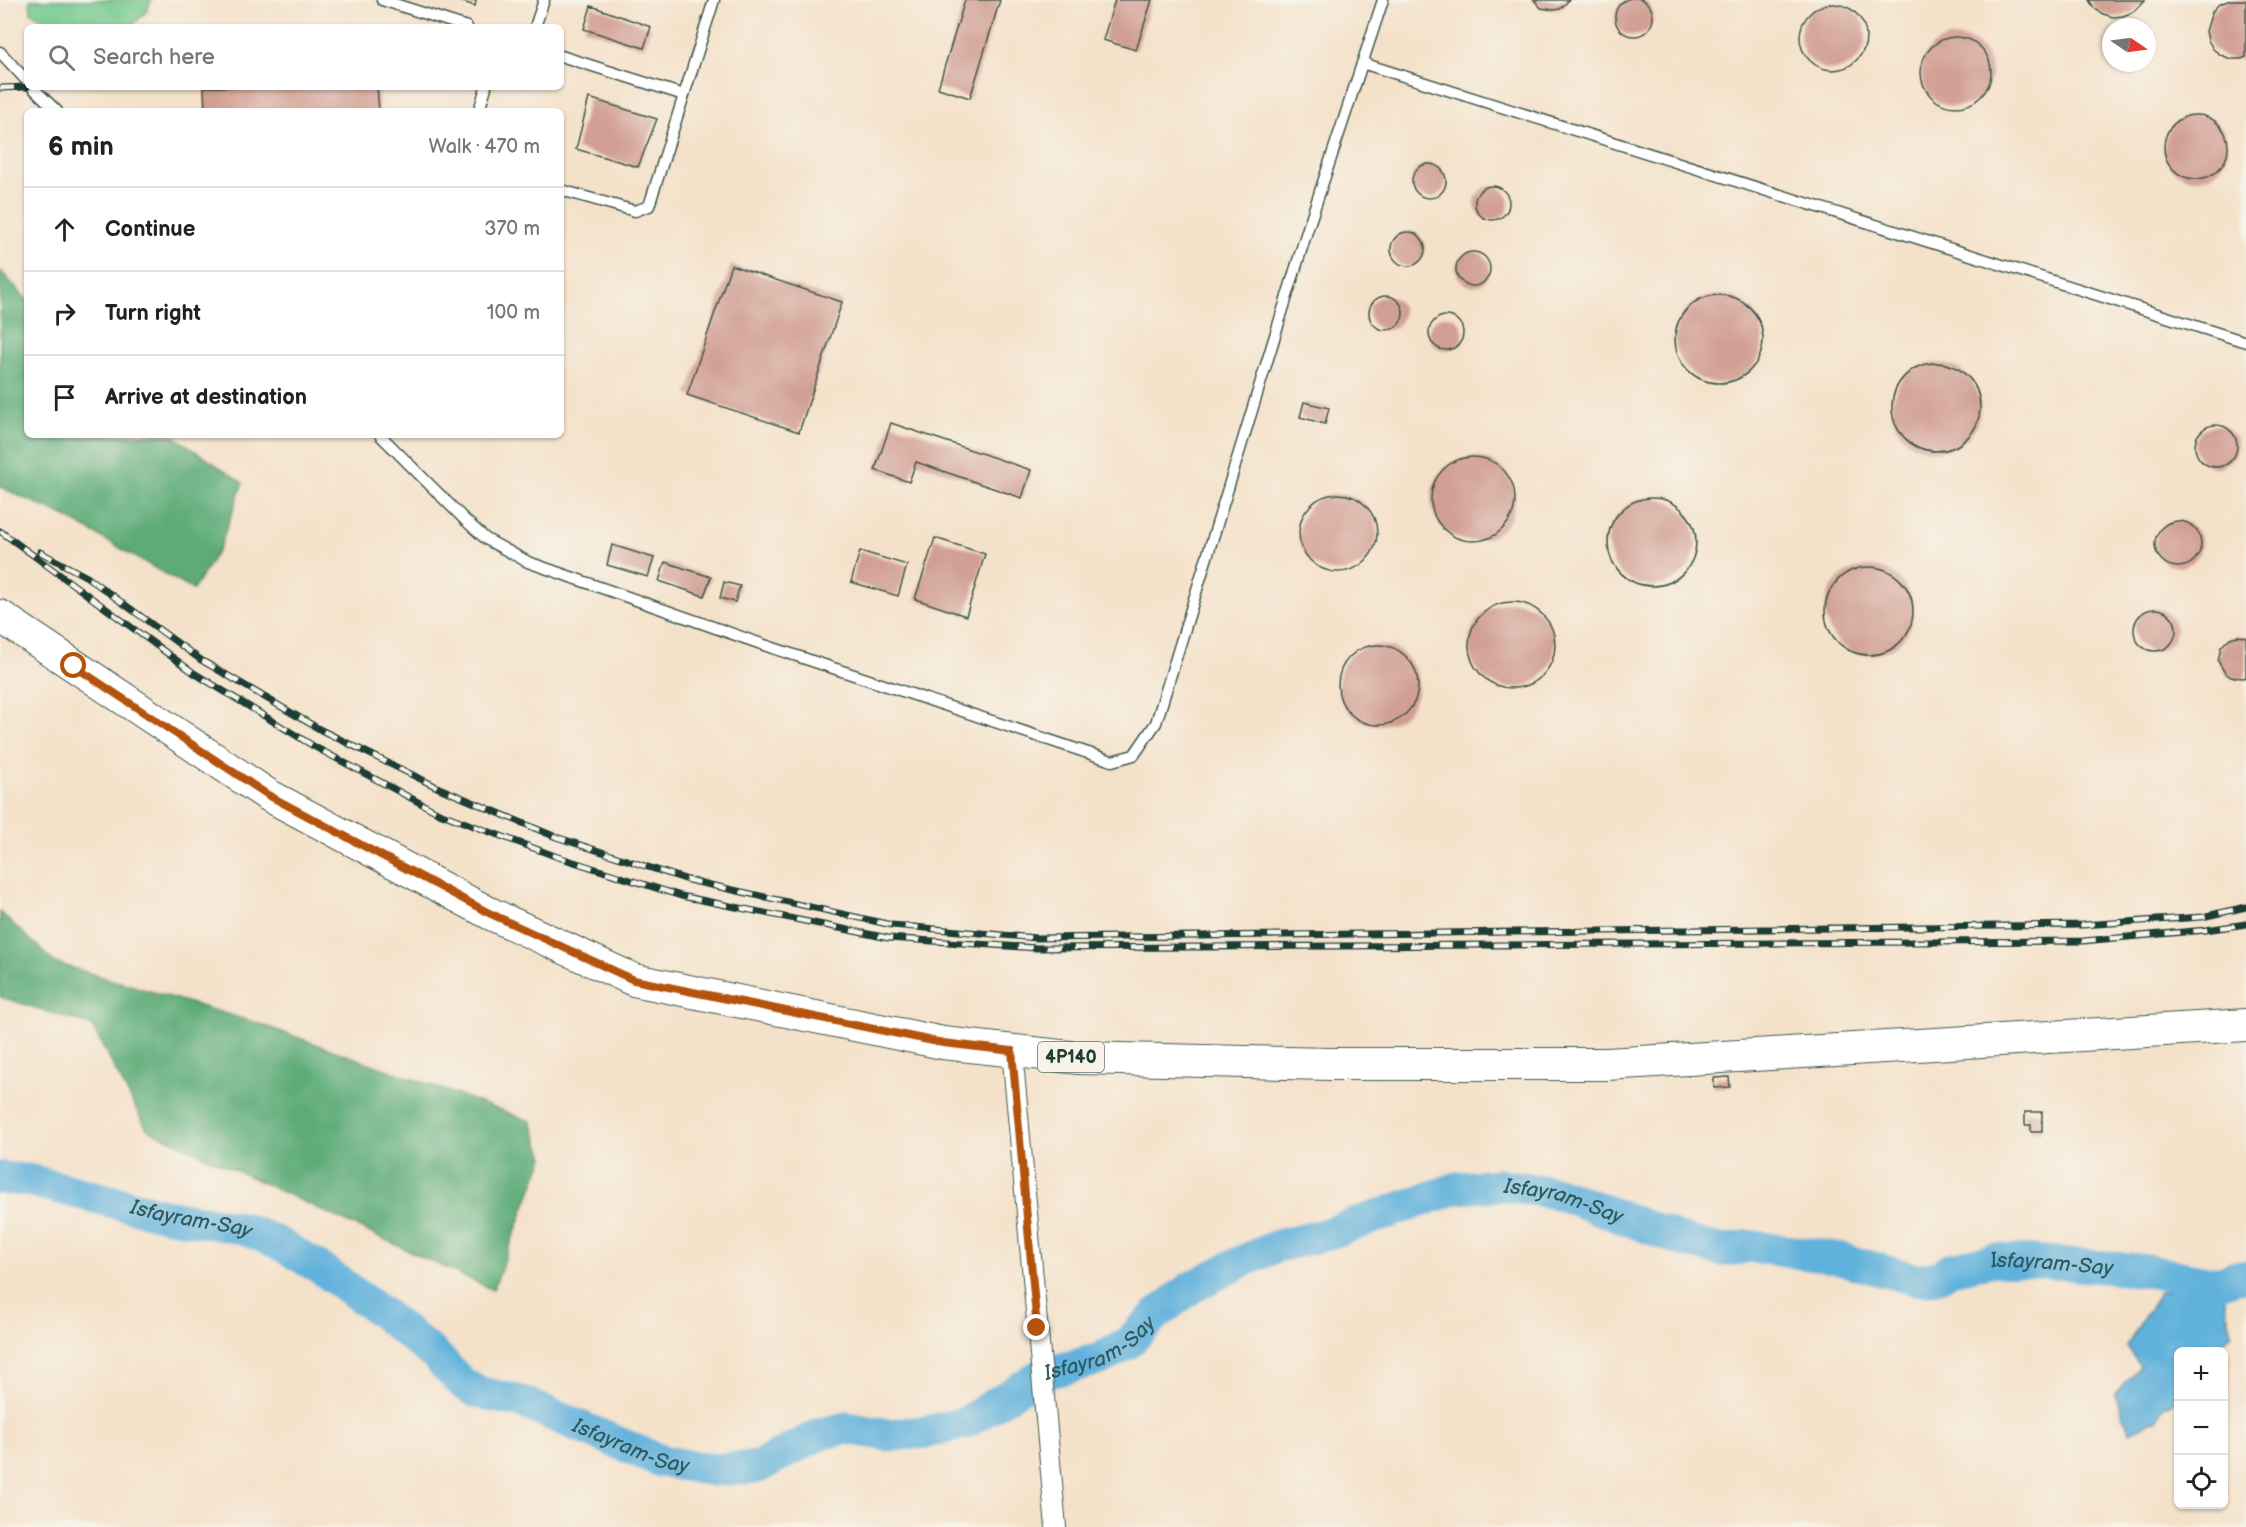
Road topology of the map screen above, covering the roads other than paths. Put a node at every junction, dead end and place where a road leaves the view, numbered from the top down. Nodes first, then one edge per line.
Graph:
1 (382, 0) edge
2 (544, 0) edge
3 (714, 0) edge
4 (1383, 0) edge
5 (458, 24) edge
6 (536, 24) edge
7 (0, 52) edge
8 (564, 57) edge
9 (1362, 63) junction
10 (24, 78) edge
11 (35, 90) edge
12 (485, 90) edge
13 (684, 95) junction
14 (54, 108) edge
15 (480, 108) edge
16 (564, 191) edge
17 (2246, 342) edge
18 (383, 438) edge
19 (0, 616) edge
20 (2246, 1026) edge
21 (1012, 1051) junction
22 (1056, 1527) edge

1 - 5 lane
2 - 6 lane
3 - 13 lane
4 - 9 lane
7 - 10 lane
8 - 13 lane
9 - 17 lane
9 - 18 lane
11 - 14 lane
12 - 15 lane
13 - 16 lane
19 - 21 main road, 4P140
20 - 21 main road, 4P140
21 - 22 street

